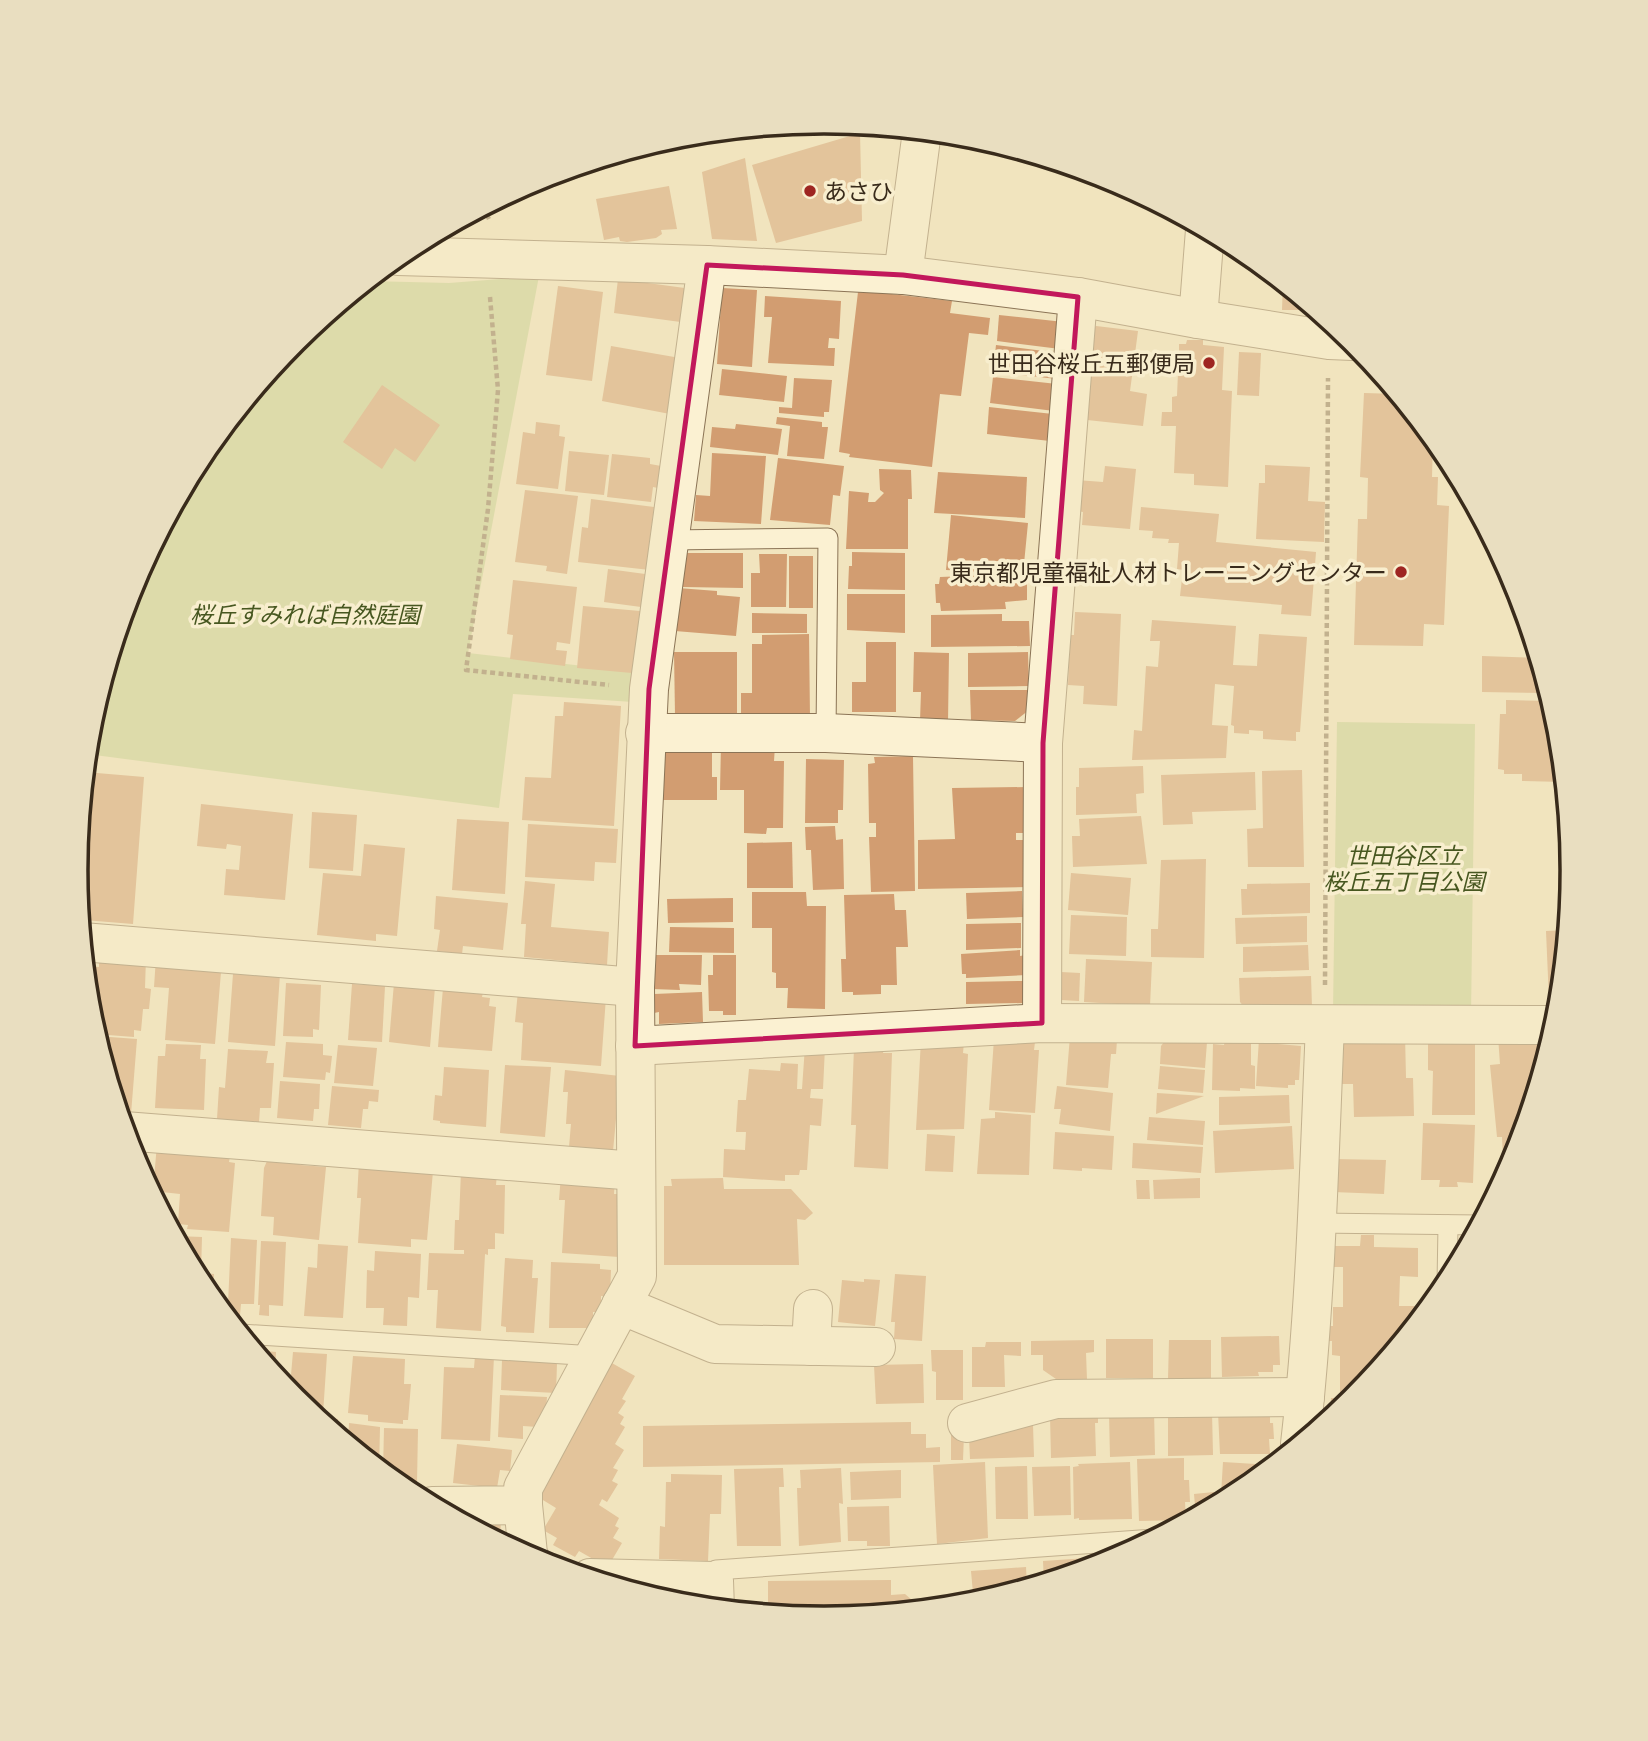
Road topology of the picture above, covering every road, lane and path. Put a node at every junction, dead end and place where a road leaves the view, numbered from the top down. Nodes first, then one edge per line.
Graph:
1 (921, 140) edge
2 (1204, 240) edge
3 (417, 257) edge
4 (707, 265) junction
5 (903, 275) junction
6 (489, 288) dead end
7 (1078, 297) junction
8 (1198, 319) junction
9 (1333, 339) edge
10 (1341, 346) edge
11 (669, 540) junction
12 (649, 689) junction
13 (645, 733) junction
14 (826, 733) junction
15 (1043, 743) junction
16 (91, 943) edge
17 (635, 987) junction
18 (1042, 1023) junction
19 (1325, 1025) junction
20 (1543, 1025) edge
21 (635, 1046) junction
22 (136, 1132) edge
23 (636, 1171) junction
24 (1316, 1223) junction
25 (1448, 1225) junction
26 (1469, 1225) edge
27 (1447, 1262) edge
28 (621, 1305) junction
29 (253, 1335) edge
30 (876, 1347) dead end
31 (595, 1356) junction
32 (1305, 1397) junction
33 (967, 1423) dead end
34 (1301, 1431) edge
35 (453, 1506) edge
36 (523, 1506) junction
37 (1128, 1541) edge
38 (527, 1544) edge
39 (652, 1586) edge
40 (715, 1595) edge

1 - 5 street
2 - 8 street
3 - 4 street
4 - 5 street
4 - 11 street
5 - 7 street
6 - 12 path
7 - 8 street
7 - 15 street
8 - 9 street
10 - 19 path
11 - 12 street
11 - 14 lane
12 - 13 street
13 - 14 street
13 - 17 street
14 - 15 street
15 - 18 street
16 - 17 street
17 - 21 street
18 - 19 street
18 - 21 street
19 - 20 street
19 - 24 street
21 - 23 street
22 - 23 street
23 - 28 street
24 - 25 lane
24 - 32 street
25 - 26 lane
25 - 27 lane
28 - 30 street
28 - 31 street
29 - 31 lane
31 - 36 street
32 - 33 street
32 - 34 street
35 - 36 street
36 - 38 street
37 - 40 lane
39 - 40 street

